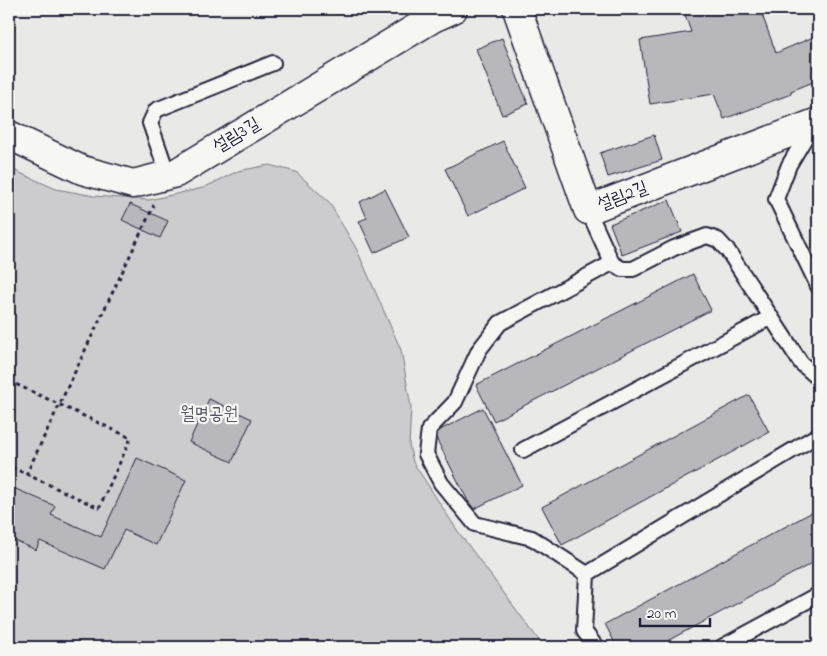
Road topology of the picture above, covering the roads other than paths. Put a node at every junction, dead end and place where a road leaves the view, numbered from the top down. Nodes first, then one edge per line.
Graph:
1 (438, 12) edge
2 (528, 12) edge
3 (273, 63) dead end
4 (816, 122) edge
5 (9, 135) edge
6 (168, 175) junction
7 (588, 210) junction
8 (612, 263) junction
9 (818, 286) edge
10 (771, 317) junction
11 (818, 378) edge
12 (818, 435) edge
13 (523, 450) dead end
14 (587, 574) junction
15 (818, 595) edge
16 (596, 647) edge
17 (722, 647) edge

1 - 6 street, 설림3길
2 - 7 street, 설림2길
3 - 6 lane
4 - 7 street, 설림2길
4 - 9 lane
5 - 6 street, 설림3길
7 - 8 lane
8 - 10 lane
8 - 14 lane
10 - 11 lane
10 - 13 lane
12 - 14 lane
14 - 16 lane
15 - 17 lane

